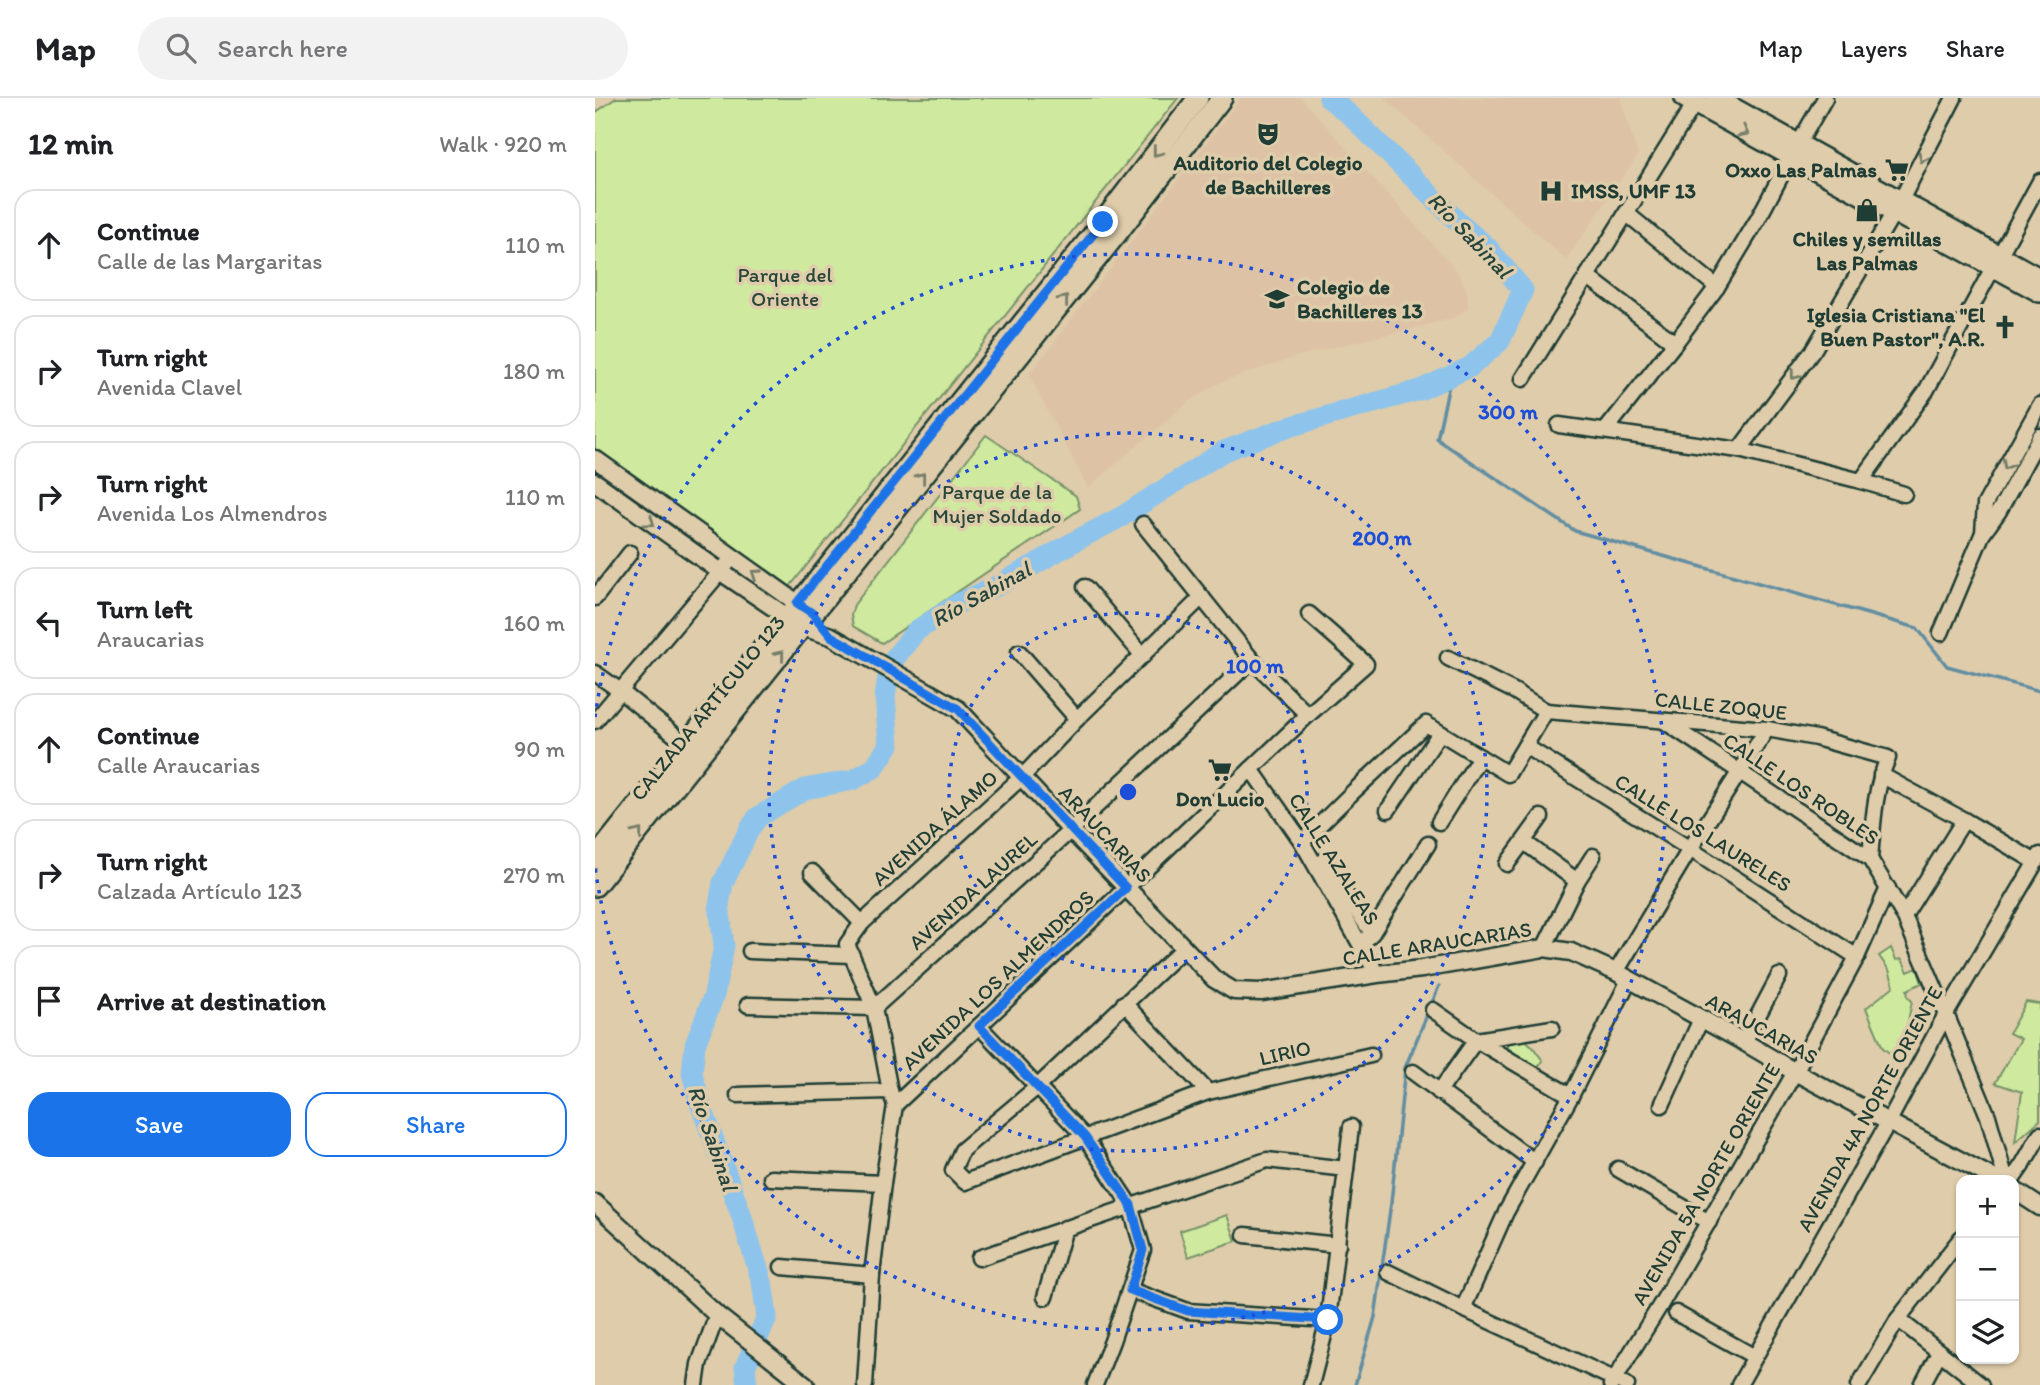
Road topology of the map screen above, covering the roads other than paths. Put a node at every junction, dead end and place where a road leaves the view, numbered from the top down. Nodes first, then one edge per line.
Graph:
1 (1198, 98) edge
2 (1222, 98) edge
3 (1716, 98) edge
4 (1825, 98) edge
5 (1954, 98) edge
6 (1692, 100) edge
7 (1795, 150) junction
8 (2040, 181) edge
9 (1897, 206) junction
10 (1626, 213) junction
11 (1996, 261) junction
12 (1587, 276) junction
13 (2040, 279) edge
14 (1717, 287) junction
15 (2040, 292) edge
16 (1675, 343) junction
17 (1523, 379) dead end
18 (2040, 405) edge
19 (1559, 425) dead end
20 (1605, 431) junction
21 (2040, 436) edge
22 (1739, 450) junction
23 (595, 459) edge
24 (1861, 481) junction
25 (595, 482) edge
26 (1904, 494) dead end
27 (1143, 524) dead end
28 (1982, 535) junction
29 (630, 553) dead end
30 (733, 558) junction
31 (721, 572) junction
32 (1085, 587) dead end
33 (1202, 597) junction
34 (595, 598) edge
35 (1309, 614) dead end
36 (799, 615) junction
37 (1941, 633) dead end
38 (1019, 652) dead end
39 (1143, 656) junction
40 (1448, 658) dead end
41 (1252, 660) junction
42 (595, 673) edge
43 (619, 690) junction
44 (1546, 711) junction
45 (1308, 715) junction
46 (1077, 719) junction
47 (595, 721) edge
48 (1664, 721) junction
49 (1767, 729) junction
50 (1440, 733) junction
51 (687, 745) junction
52 (1525, 747) junction
53 (1480, 757) junction
54 (1251, 768) junction
55 (1740, 772) junction
56 (1881, 775) junction
57 (1023, 776) junction
58 (1388, 810) dead end
59 (1541, 817) dead end
60 (1964, 820) junction
61 (1439, 822) dead end
62 (1071, 830) junction
63 (1304, 840) junction
64 (1524, 842) junction
65 (1428, 844) dead end
66 (1691, 849) junction
67 (1593, 856) dead end
68 (595, 859) edge
69 (1870, 859) junction
70 (2038, 859) edge
71 (1507, 864) dead end
72 (812, 872) dead end
73 (1577, 881) junction
74 (595, 886) edge
75 (1126, 888) junction
76 (1888, 888) junction
77 (1904, 916) junction
78 (862, 923) junction
79 (1367, 939) junction
80 (1184, 948) junction
81 (1544, 948) junction
82 (849, 950) junction
83 (750, 951) dead end
84 (1857, 957) junction
85 (1377, 974) junction
86 (1622, 976) junction
87 (1779, 976) dead end
88 (1261, 992) joint
89 (1124, 1003) junction
90 (748, 1005) dead end
91 (874, 1008) junction
92 (1433, 1010) dead end
93 (1946, 1014) junction
94 (1701, 1019) junction
95 (979, 1026) junction
96 (1552, 1028) dead end
97 (1476, 1040) junction
98 (1744, 1042) junction
99 (1371, 1055) dead end
100 (1413, 1072) dead end
101 (1795, 1072) junction
102 (1036, 1088) junction
103 (1208, 1092) junction
104 (1439, 1092) junction
105 (737, 1095) dead end
106 (1571, 1096) junction
107 (892, 1098) junction
108 (1662, 1105) dead end
109 (1889, 1121) junction
110 (1351, 1127) dead end
111 (2040, 1134) edge
112 (1085, 1137) junction
113 (1535, 1162) junction
114 (1346, 1169) junction
115 (1618, 1169) dead end
116 (1988, 1175) edge
117 (2005, 1175) edge
118 (2015, 1175) edge
119 (771, 1178) dead end
120 (883, 1183) junction
121 (2019, 1193) edge
122 (595, 1203) edge
123 (1131, 1205) junction
124 (2040, 1207) edge
125 (1709, 1222) junction
126 (1065, 1228) junction
127 (1245, 1235) dead end
128 (1956, 1244) edge
129 (1338, 1245) junction
130 (979, 1258) dead end
131 (782, 1267) dead end
132 (1388, 1272) dead end
133 (873, 1275) junction
134 (1130, 1290) junction
135 (1045, 1297) dead end
136 (1462, 1310) junction
137 (1677, 1313) dead end
138 (1898, 1319) junction
139 (724, 1320) junction
140 (1328, 1320) junction
141 (1939, 1353) junction
142 (1755, 1357) junction
143 (1617, 1383) edge
144 (696, 1385) edge
145 (806, 1385) edge
146 (865, 1385) edge
147 (1095, 1385) edge
148 (1311, 1385) edge
149 (1739, 1385) edge
150 (1859, 1385) edge
151 (1922, 1385) edge
152 (1981, 1385) edge

1 -> 36 main road, CALZADA ARTÍCULO 123
36 -> 2 main road, CALZADA ARTÍCULO 123
3 - 7 main road
4 - 7 street
5 -> 9 street
6 -> 7 main road
6 - 10 street
7 - 9 main road
7 - 14 street
8 - 11 street
9 - 11 main road
9 -> 22 street
10 - 12 street
10 - 14 street
11 - 13 main road
11 - 15 main road
11 - 24 street
12 - 16 street
12 - 17 street
14 - 16 street
16 - 20 street
18 -> 28 street
19 - 20 street
20 - 22 street
21 - 28 street
22 - 24 street
23 - 30 street
24 - 26 street
25 -> 31 street
27 - 33 street
28 - 37 street
29 - 34 street
30 - 31 street
36 -> 30 street
31 - 36 street
31 - 43 street
32 - 39 street
33 - 39 street, AVENIDA ÁLAMO
33 - 41 street
35 - 45 street, AVENIDA LOS ALMENDROS
36 - 51 main road, CALZADA ARTÍCULO 123
36 - 57 street, ARAUCARIAS
74 -> 36 main road, CALZADA ARTÍCULO 123
38 - 46 street
39 - 46 street, AVENIDA ÁLAMO
40 - 44 street
41 - 45 street
41 - 62 street, AVENIDA LAUREL
42 - 43 street
43 - 47 street
43 - 51 street
44 - 48 street, CALLE ZOQUE
44 - 52 street
45 - 54 street, AVENIDA LOS ALMENDROS
46 - 57 street, AVENIDA ÁLAMO
48 - 49 street, CALLE ZOQUE
48 - 55 street, CALLE LOS ROBLES
49 - 55 street
49 - 56 street, CALLE ZOQUE
50 - 53 street
50 - 58 street
50 - 63 street
51 - 68 main road, CALZADA ARTÍCULO 123
52 - 53 street
52 - 66 street, CALLE LOS LAURELES
53 - 61 street
54 - 63 street, CALLE AZALEAS
54 - 75 street, AVENIDA LOS ALMENDROS
55 - 66 street
55 - 69 street, CALLE LOS ROBLES
56 - 60 street
56 - 69 street
57 - 62 street, ARAUCARIAS
57 - 78 street, AVENIDA ÁLAMO
59 - 64 street
60 - 70 street
60 - 77 street
62 - 75 street, ARAUCARIAS
62 - 91 street, AVENIDA LAUREL
63 - 79 street, CALLE AZALEAS
64 - 71 street
64 - 73 street
65 - 79 street
66 - 84 street, CALLE LOS LAURELES
66 - 86 street
67 - 73 street
69 - 76 street, CALLE LOS ROBLES
70 - 93 street, AVENIDA 4A NORTE ORIENTE
72 - 78 street
73 - 81 street
75 - 80 street, ARAUCARIAS
75 - 95 street, AVENIDA LOS ALMENDROS
76 - 77 street, CALLE LOS ROBLES
76 - 84 street, AVENIDA 5A NORTE ORIENTE
77 - 93 street, CALLE LOS ROBLES
78 - 82 street, AVENIDA ÁLAMO
79 - 85 street, CALLE AZALEAS
80 - 88 street, ARAUCARIAS
80 - 89 street
81 - 85 street, CALLE ARAUCARIAS
81 - 86 street, CALLE ARAUCARIAS
82 - 83 street
82 - 91 street
84 - 101 street, AVENIDA 5A NORTE ORIENTE
85 - 88 street, CALLE ARAUCARIAS
86 - 94 street, ARAUCARIAS
86 - 106 street
87 - 98 street
89 - 102 street
89 - 103 street
90 - 91 street
91 - 107 street
92 - 97 street
93 - 109 street, AVENIDA 4A NORTE ORIENTE
93 - 117 street, CALLE LOS ROBLES
94 - 98 street, ARAUCARIAS
94 - 108 street
95 - 102 street
95 - 107 street, AVENIDA LOS ALMENDROS
96 - 97 street
97 - 104 street
97 - 106 street
98 - 101 street, ARAUCARIAS
99 - 103 street, LIRIO
100 - 104 street
101 - 109 street, ARAUCARIAS
101 - 125 street, AVENIDA 5A NORTE ORIENTE
102 - 112 street
102 - 112 street, LIRIO
103 - 112 street, LIRIO
104 - 113 street
105 - 107 street
106 - 113 street
107 - 120 street
109 - 116 street, ARAUCARIAS
109 - 142 street, AVENIDA 4A NORTE ORIENTE
110 - 114 street
111 - 118 street
112 - 123 street
113 - 136 street
114 - 123 street
114 - 129 street
115 - 125 street
119 - 120 street
120 - 133 street
121 - 124 street
122 - 139 street
123 - 126 street
123 - 134 street
125 - 143 street, AVENIDA 5A NORTE ORIENTE
126 - 130 street
126 - 135 street
127 - 129 street
128 - 138 street
129 - 140 street
131 - 133 street
132 - 136 street
133 - 146 street
134 - 140 street
134 - 147 street
136 - 143 street
137 - 142 street
138 - 141 street
138 - 150 street
139 - 144 street
139 - 145 street
140 - 148 street
141 - 151 street
141 - 152 street
142 - 149 street, AVENIDA 4A NORTE ORIENTE

